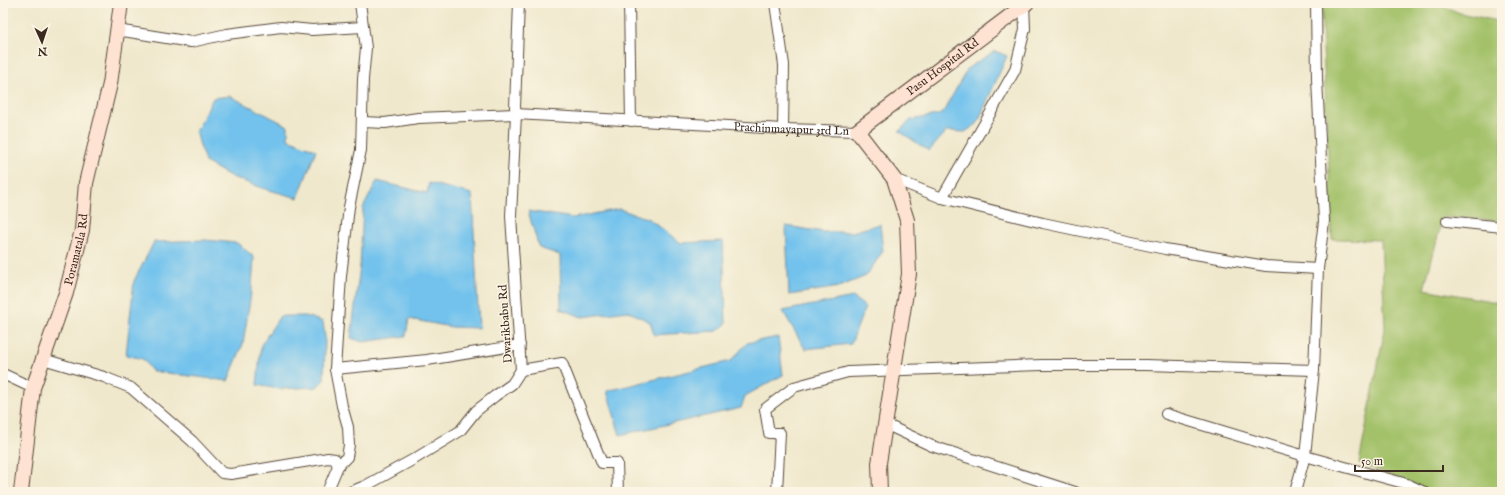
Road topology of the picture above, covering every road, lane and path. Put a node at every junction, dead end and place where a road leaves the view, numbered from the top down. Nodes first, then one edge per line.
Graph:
1 (121, 3) edge
2 (360, 3) edge
3 (519, 3) edge
4 (629, 3) edge
5 (775, 3) edge
6 (1316, 3) edge
7 (1025, 4) edge
8 (363, 27) junction
9 (117, 30) junction
10 (516, 110) junction
11 (631, 121) junction
12 (363, 122) junction
13 (783, 129) junction
14 (857, 131) junction
15 (894, 179) junction
16 (942, 198) junction
17 (1447, 221) dead end
18 (1502, 227) edge
19 (1318, 269) junction
20 (520, 345) junction
21 (43, 359) junction
22 (335, 369) junction
23 (894, 369) junction
24 (521, 370) junction
25 (1314, 370) junction
26 (3, 374) edge
27 (33, 388) junction
28 (1166, 414) dead end
29 (885, 424) junction
30 (1305, 456) junction
31 (338, 466) junction
32 (1405, 488) edge
33 (21, 492) edge
34 (326, 492) edge
35 (350, 492) edge
36 (618, 492) edge
37 (777, 492) edge
38 (880, 492) edge
39 (1075, 492) edge
40 (1295, 492) edge
41 (1424, 492) edge

1 - 9 main road, Poramatala Rd
2 - 8 street
3 - 10 street, Dwarikbabu Rd
4 - 11 street
5 - 13 street
6 - 19 street
7 - 14 main road, Pasu Hospital Rd
7 - 16 street
8 - 9 street
8 - 12 street
9 - 21 main road, Poramatala Rd
10 - 11 street, Prachinmayapur 3rd Ln
10 - 12 street, Prachinmayapur 3rd Ln
10 - 20 street, Dwarikbabu Rd
11 - 13 street, Prachinmayapur 3rd Ln
12 - 22 street
13 - 14 street, Prachinmayapur 3rd Ln
14 - 15 main road, Prachinmayapur 3rd Ln
15 - 16 street
15 - 23 main road, Prachinmayapur 3rd Ln
16 - 19 street
17 - 18 street
19 - 25 street
20 - 22 street
20 - 24 street, Dwarikbabu Rd
21 - 27 main road, Poramatala Rd
21 - 31 street
22 - 31 street
23 - 25 street
23 - 29 main road, Prachinmayapur 3rd Ln
23 - 37 street
24 - 35 street
24 - 36 street, Dwarikbabu Rd
25 - 30 street
26 - 27 street
27 - 33 main road, Poramatala Rd
28 - 30 street
29 - 38 main road, Prachinmayapur 3rd Ln
29 - 39 street
30 - 32 street
30 - 40 street
31 - 34 street
32 - 41 street

